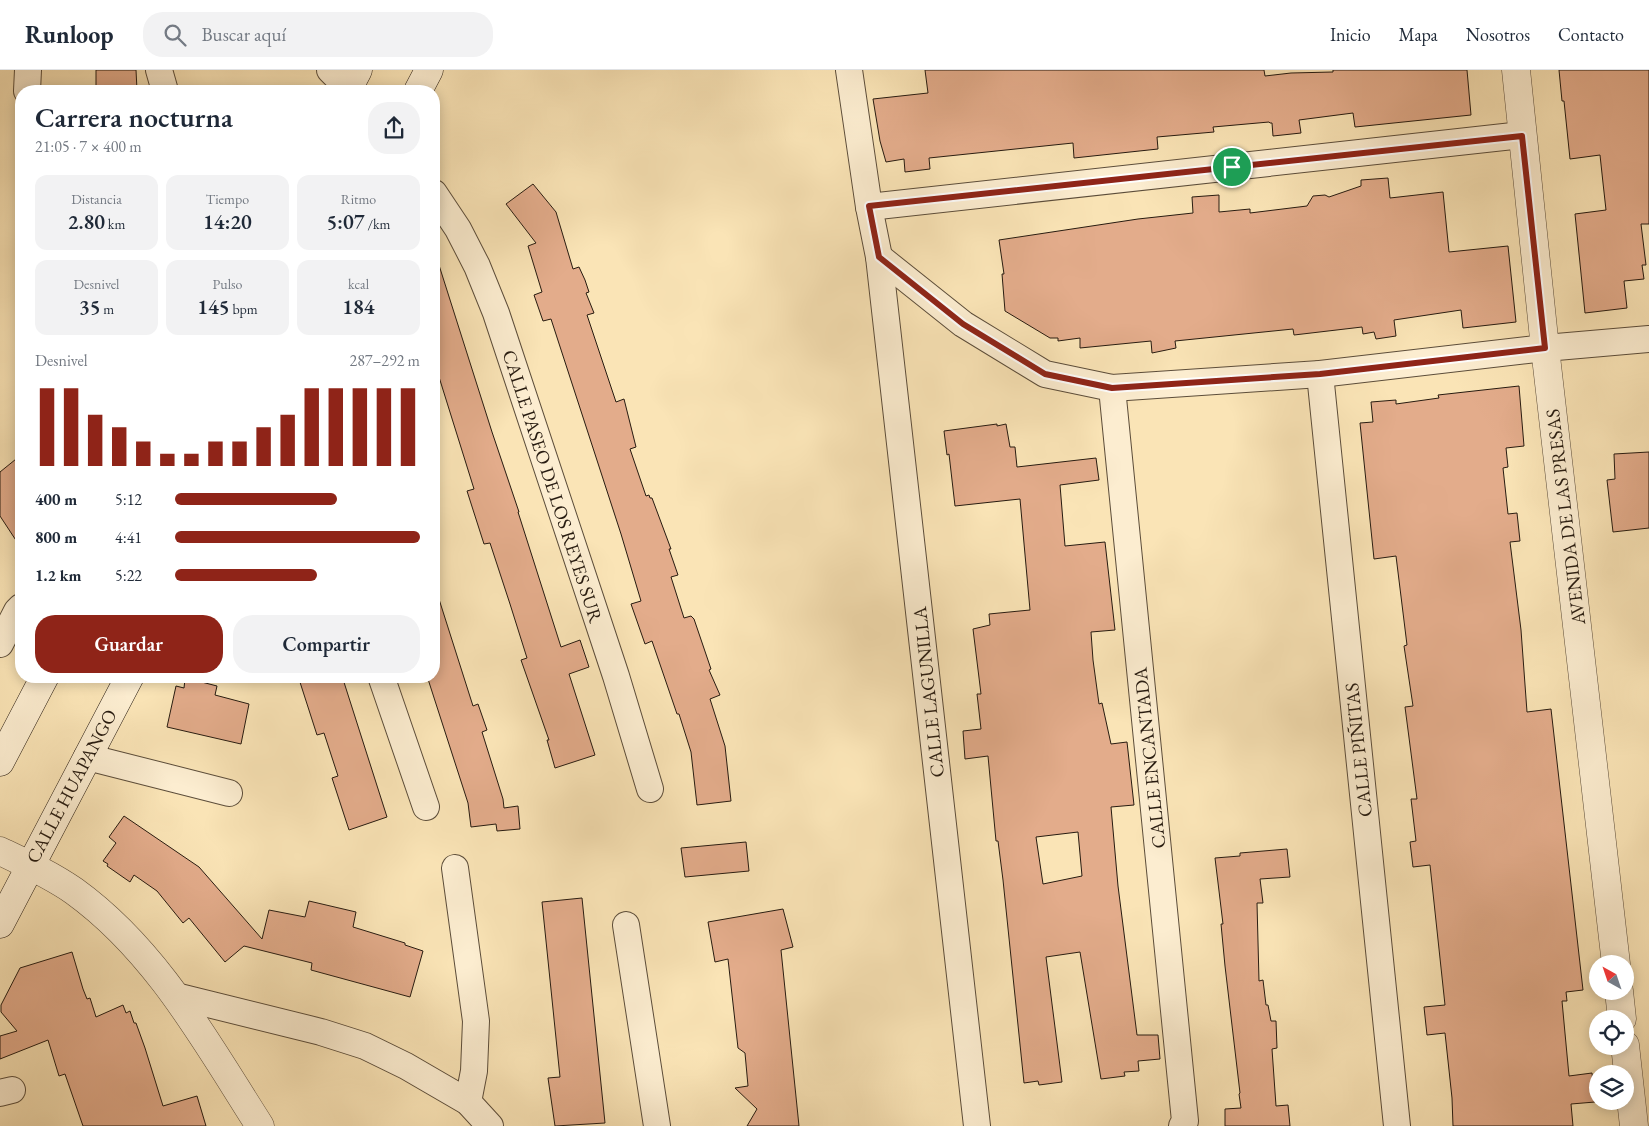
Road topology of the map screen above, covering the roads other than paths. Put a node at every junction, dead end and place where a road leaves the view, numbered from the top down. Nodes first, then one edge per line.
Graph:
1 (28, 70) edge
2 (159, 70) edge
3 (429, 70) edge
4 (849, 70) edge
5 (1516, 70) edge
6 (27, 85) edge
7 (163, 85) edge
8 (421, 85) edge
9 (1522, 136) junction
10 (440, 202) edge
11 (869, 206) junction
12 (879, 257) junction
13 (1649, 339) edge
14 (1545, 348) junction
15 (1320, 374) junction
16 (1112, 388) junction
17 (15, 615) edge
18 (0, 644) edge
19 (41, 683) edge
20 (126, 683) edge
21 (383, 683) edge
22 (87, 757) junction
23 (0, 762) edge
24 (650, 789) dead end
25 (229, 793) dead end
26 (426, 807) dead end
27 (0, 851) edge
28 (30, 865) junction
29 (456, 868) dead end
30 (0, 924) edge
31 (626, 925) dead end
32 (1615, 955) edge
33 (176, 996) junction
34 (1626, 1055) edge
35 (468, 1102) junction
36 (260, 1126) edge
37 (490, 1126) edge
38 (657, 1126) edge
39 (977, 1126) edge
40 (1182, 1126) edge
41 (1397, 1126) edge
42 (1634, 1126) edge

1 - 6 street
2 - 7 street
3 - 8 street
4 - 11 street, CALLE LAGUNILLA
5 - 9 street, AVENIDA DE LAS PRESAS
9 - 11 street
9 - 14 street, AVENIDA DE LAS PRESAS
10 - 24 street, CALLE PASEO DE LOS REYES SUR
11 - 12 street, CALLE LAGUNILLA
12 - 16 street
12 - 39 street, CALLE LAGUNILLA
13 - 14 street
14 - 15 street
14 - 32 street, AVENIDA DE LAS PRESAS
15 - 16 street
15 - 41 street, CALLE PIÑITAS
16 - 40 street, CALLE ENCANTADA
17 - 18 street
19 - 23 street
20 - 22 street, CALLE HUAPANGO
21 - 26 street
22 - 25 street
22 - 28 street, CALLE HUAPANGO
27 - 28 street
28 - 30 street, CALLE HUAPANGO
28 - 33 street
29 - 35 street
31 - 38 street
33 - 35 street
33 - 36 street
34 - 42 street
35 - 37 street

